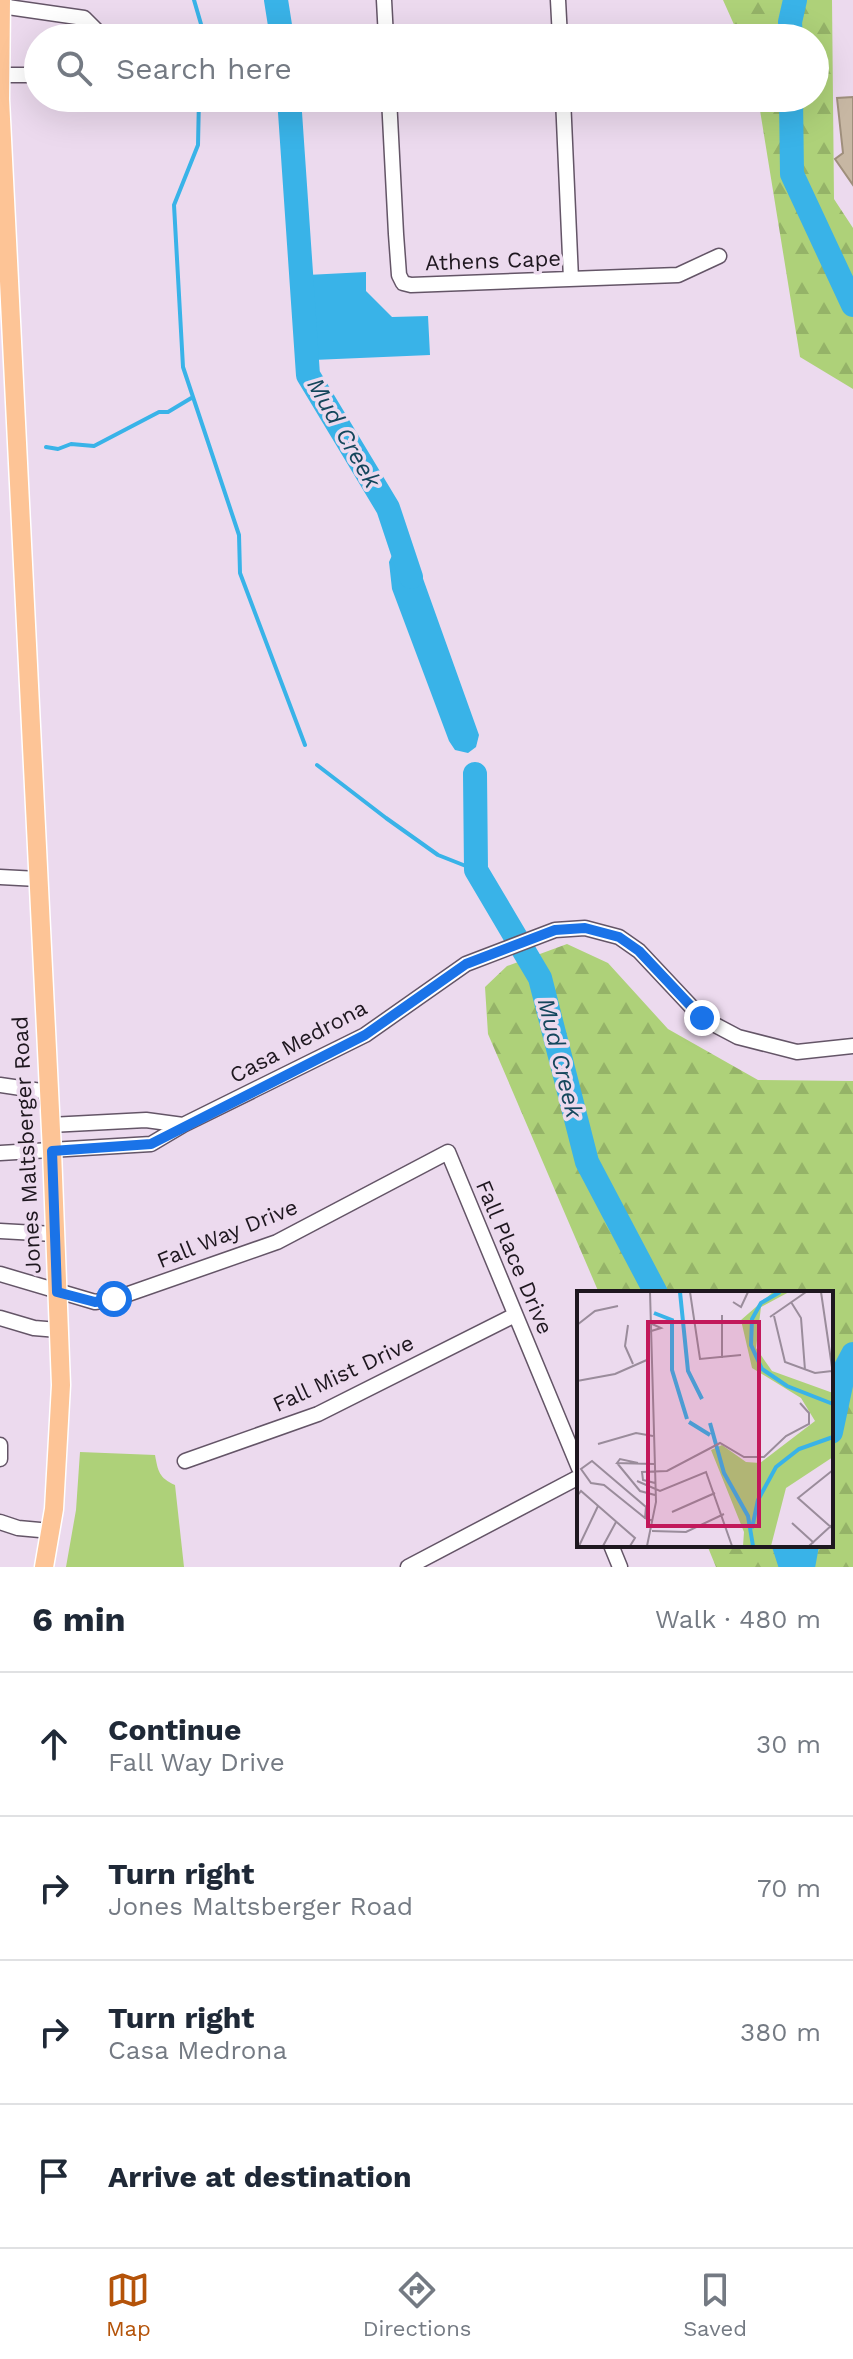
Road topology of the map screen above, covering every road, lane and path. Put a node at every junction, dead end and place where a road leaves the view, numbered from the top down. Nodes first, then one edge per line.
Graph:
1 (384, 0) edge
2 (558, 0) edge
3 (1, 3) edge
4 (90, 24) edge
5 (385, 24) edge
6 (559, 24) edge
7 (0, 75) edge
8 (24, 75) edge
9 (390, 112) edge
10 (564, 112) edge
11 (719, 256) dead end
12 (571, 279) junction
13 (5, 282) edge
14 (0, 877) edge
15 (38, 879) junction
16 (853, 1046) edge
17 (0, 1085) edge
18 (48, 1092) junction
19 (105, 1122) junction
20 (50, 1125) junction
21 (183, 1125) junction
22 (106, 1147) junction
23 (52, 1151) junction
24 (448, 1152) joint
25 (0, 1153) edge
26 (0, 1231) edge
27 (54, 1234) junction
28 (0, 1274) edge
29 (57, 1292) junction
30 (515, 1315) junction
31 (0, 1318) edge
32 (58, 1330) junction
33 (0, 1445) edge
34 (0, 1459) edge
35 (185, 1461) dead end
36 (577, 1463) edge
37 (577, 1478) edge
38 (0, 1522) edge
39 (51, 1531) junction
40 (612, 1547) edge
41 (44, 1567) edge
42 (408, 1567) edge
43 (620, 1567) edge

1 - 5 street
2 - 6 street
3 - 4 street
3 - 7 main road, Jones Maltsberger Road
7 - 8 street
7 - 13 main road, Jones Maltsberger Road
9 - 12 street, Athens Cape
10 - 12 street
11 - 12 street, Athens Cape
13 - 15 main road, Jones Maltsberger Road
14 - 15 street
15 - 18 main road, Jones Maltsberger Road
16 - 21 street, Casa Medrona
17 - 18 street
18 - 20 main road, Jones Maltsberger Road
19 - 20 street
19 - 21 street
19 - 22 street
20 - 23 main road, Jones Maltsberger Road
21 - 22 street, Casa Medrona
22 - 23 street, Casa Medrona
23 - 25 street, Casa Medrona
23 - 27 main road, Jones Maltsberger Road
24 - 29 street, Fall Way Drive
24 - 30 street, Fall Place Drive
26 - 27 street
27 - 29 main road, Jones Maltsberger Road
28 - 29 street, Fall Way Drive
29 - 32 main road, Jones Maltsberger Road
30 - 35 street, Fall Mist Drive
30 - 36 street, Fall Place Drive
31 - 32 street
32 - 39 main road, Jones Maltsberger Road
33 - 34 street
37 - 42 street
38 - 39 street
39 - 41 main road, Jones Maltsberger Road
40 - 43 street

